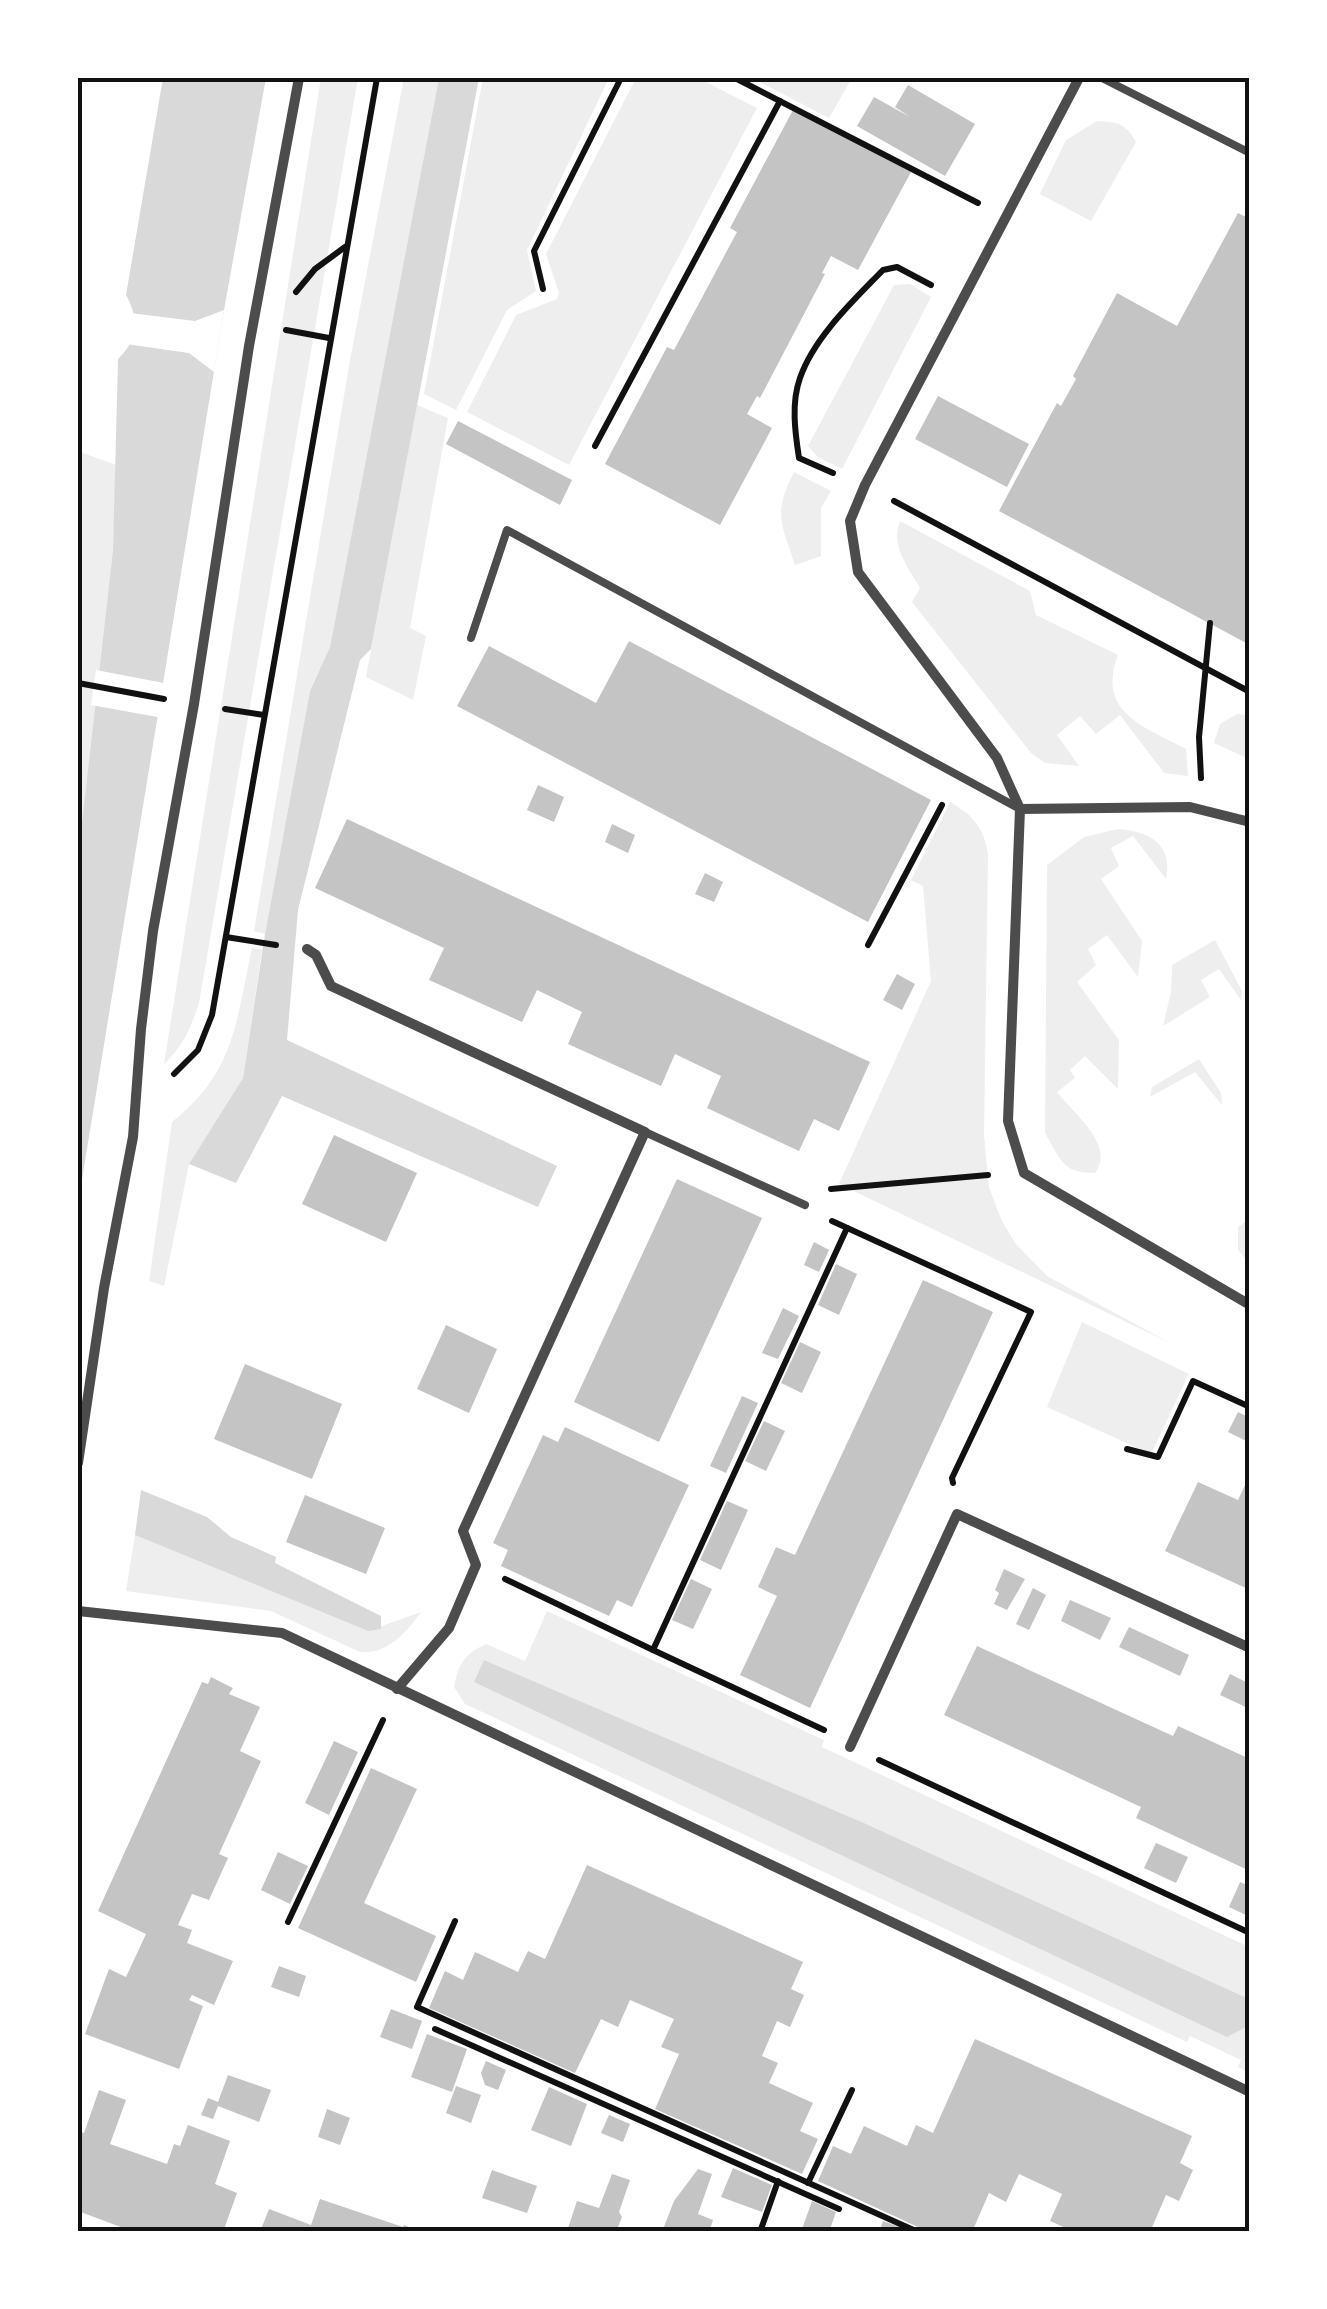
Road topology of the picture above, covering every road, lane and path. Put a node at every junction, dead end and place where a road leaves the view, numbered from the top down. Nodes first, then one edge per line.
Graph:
1 (298, 78) edge
2 (377, 78) edge
3 (621, 78) edge
4 (734, 78) edge
5 (1079, 78) edge
6 (1102, 78) edge
7 (780, 102) junction
8 (1250, 153) edge
9 (1004, 217) junction
10 (346, 247) junction
11 (544, 289) dead end
12 (961, 300) junction
13 (290, 302) dead end
14 (287, 330) dead end
15 (329, 338) junction
16 (595, 446) dead end
17 (866, 485) junction
18 (1210, 623) dead end
19 (471, 638) dead end
20 (1205, 668) junction
21 (78, 683) edge
22 (1250, 692) edge
23 (166, 700) dead end
24 (220, 708) dead end
25 (264, 714) junction
26 (958, 776) junction
27 (1190, 807) junction
28 (1020, 809) junction
29 (1250, 822) edge
30 (226, 938) junction
31 (256, 942) dead end
32 (868, 945) dead end
33 (307, 949) dead end
34 (212, 1016) dead end
35 (645, 1132) junction
36 (1024, 1173) junction
37 (806, 1205) junction
38 (847, 1228) junction
39 (1250, 1305) edge
40 (1250, 1407) edge
41 (1126, 1449) dead end
42 (78, 1463) edge
43 (957, 1514) junction
44 (476, 1565) junction
45 (78, 1611) edge
46 (1250, 1648) edge
47 (653, 1650) junction
48 (397, 1688) junction
49 (850, 1747) junction
50 (288, 1922) dead end
51 (455, 1922) dead end
52 (1250, 1933) edge
53 (436, 2029) dead end
54 (852, 2090) dead end
55 (1250, 2092) edge
56 (778, 2182) junction
57 (808, 2183) junction
58 (840, 2209) dead end
59 (760, 2232) edge
60 (918, 2232) edge

1 - 42 street
2 - 10 path
3 - 11 path
4 - 7 path
5 - 9 street
6 - 8 lane
7 - 9 path
7 - 16 path
9 - 12 street
10 - 13 path
10 - 15 path
12 - 17 street
12 - 17 path
14 - 15 path
15 - 25 path
17 - 20 path
17 - 28 street
18 - 20 path
19 - 26 lane
20 - 22 path
20 - 27 path
21 - 23 path
24 - 25 path
25 - 30 path
26 - 28 lane
26 - 32 path
27 - 28 street
27 - 29 street
28 - 36 street
30 - 31 path
30 - 34 path
33 - 35 street
35 - 37 lane
35 - 44 street
36 - 37 path
36 - 39 street
37 - 38 path
38 - 43 path
38 - 47 path
40 - 41 path
43 - 46 street
43 - 49 street
44 - 47 path
44 - 48 street
45 - 48 street
47 - 49 path
48 - 50 path
48 - 55 street
49 - 52 path
51 - 57 path
53 - 56 path
54 - 57 path
56 - 58 path
56 - 59 path
57 - 60 path

